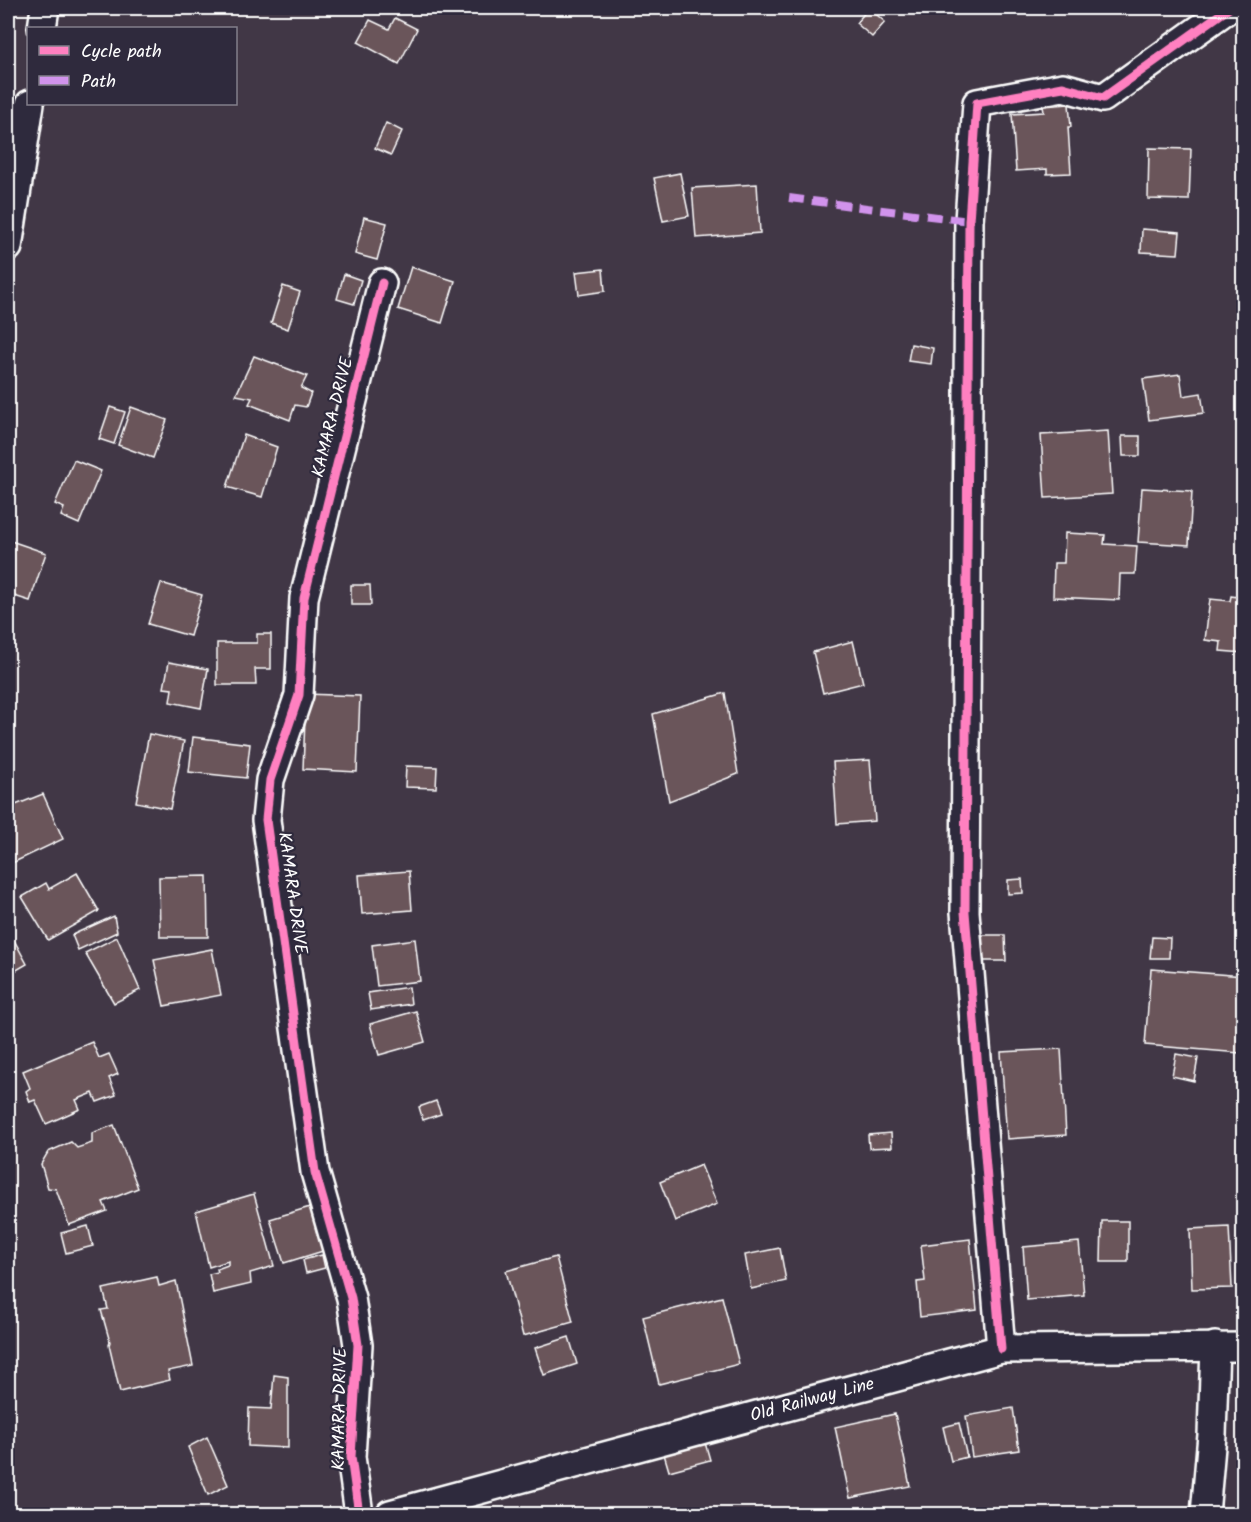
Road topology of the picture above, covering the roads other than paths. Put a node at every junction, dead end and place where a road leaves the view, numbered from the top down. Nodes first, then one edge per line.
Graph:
1 (45, 8) edge
2 (1229, 8) edge
3 (42, 27) edge
4 (30, 105) edge
5 (8, 247) edge
6 (382, 283) dead end
7 (1215, 1346) junction
8 (1244, 1347) edge
9 (1001, 1349) junction
10 (359, 1515) edge
11 (390, 1515) edge
12 (1205, 1515) edge

1 - 3 street
2 - 9 street
4 - 5 street
6 - 10 street, KAMARA DRIVE
7 - 8 street, Old Railway Line
7 - 9 street, Old Railway Line
7 - 12 street
9 - 11 street, Old Railway Line

